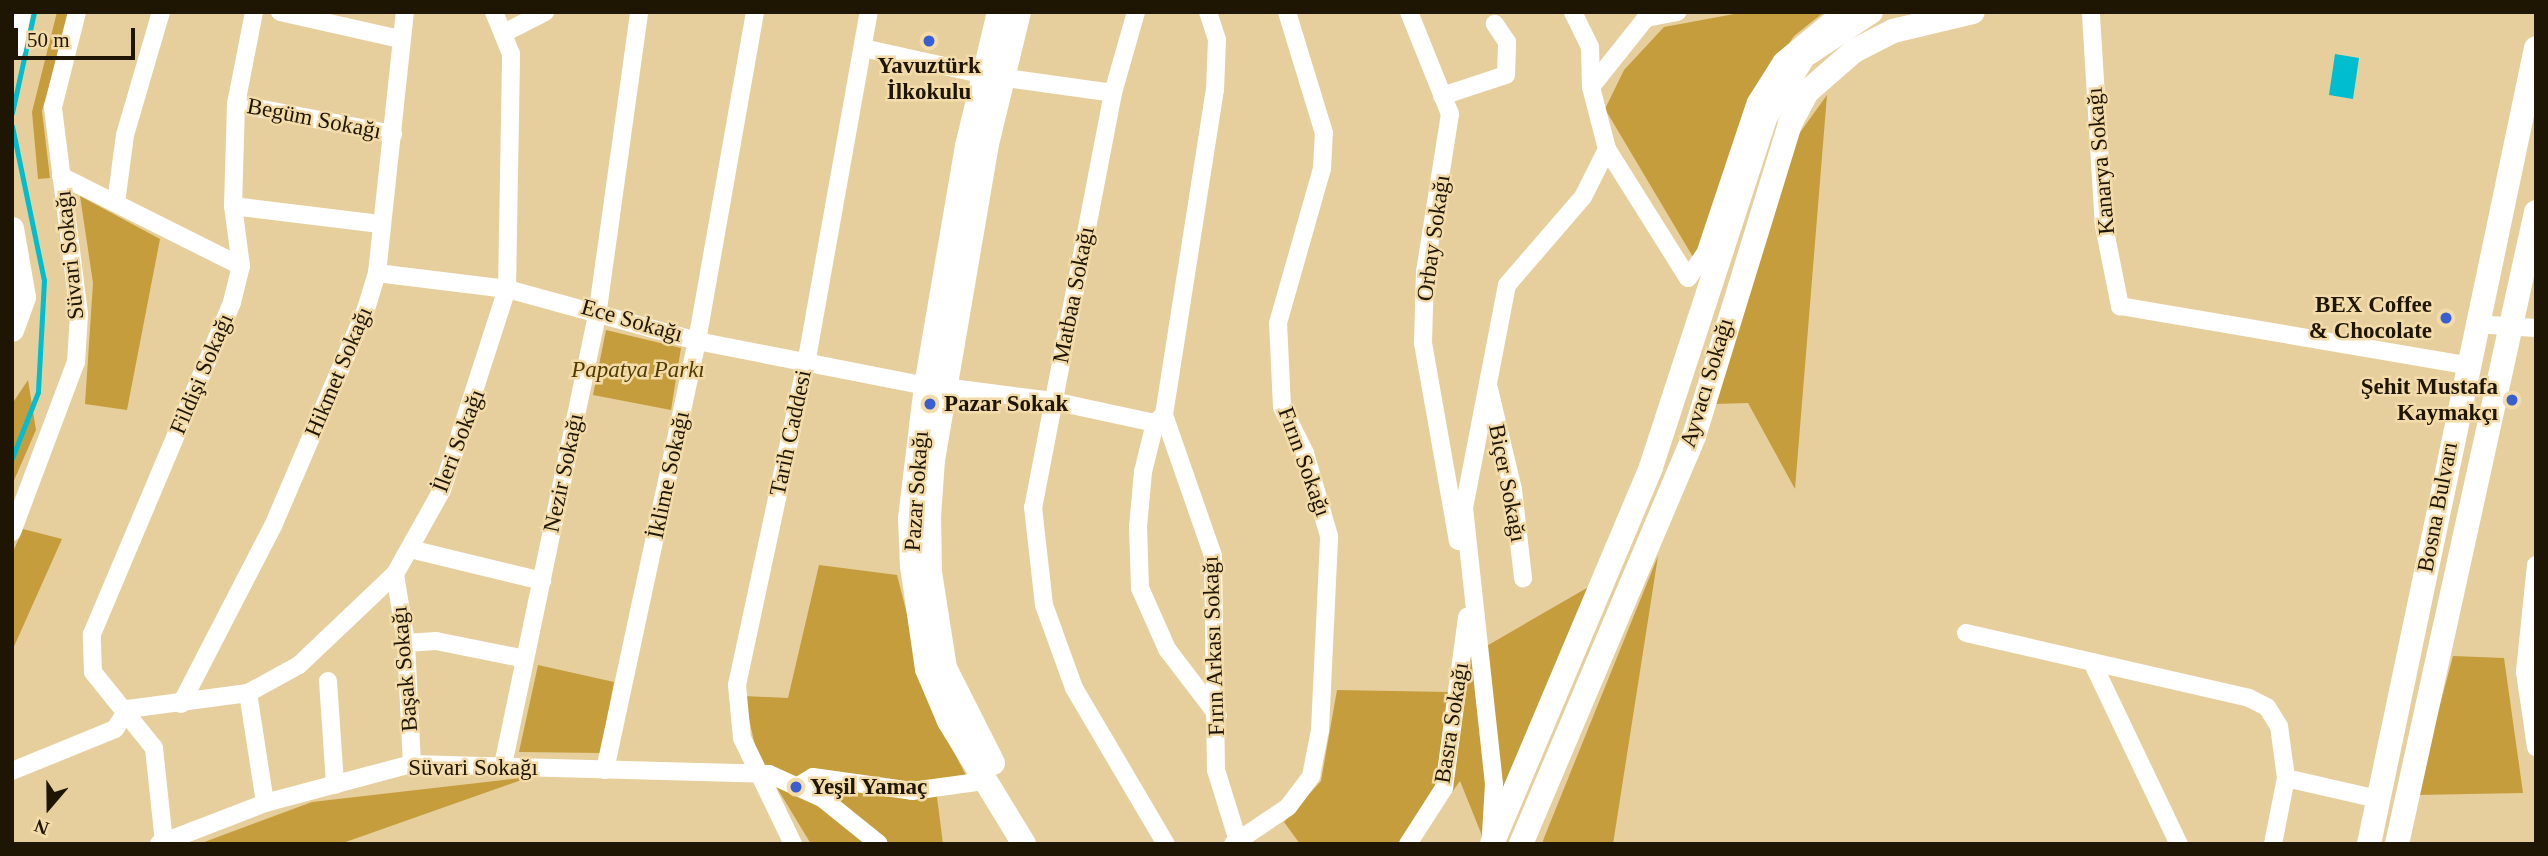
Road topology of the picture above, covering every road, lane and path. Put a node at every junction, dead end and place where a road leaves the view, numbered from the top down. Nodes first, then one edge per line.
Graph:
1 (19, 12) edge
2 (77, 12) edge
3 (161, 12) edge
4 (254, 12) edge
5 (280, 12) edge
6 (405, 12) edge
7 (494, 12) edge
8 (545, 12) edge
9 (639, 12) edge
10 (755, 12) edge
11 (869, 12) edge
12 (999, 12) edge
13 (1019, 12) edge
14 (1136, 12) edge
15 (1208, 12) edge
16 (1287, 12) edge
17 (1409, 12) edge
18 (1573, 12) edge
19 (1677, 12) edge
20 (1841, 12) edge
21 (1871, 12) edge
22 (1973, 12) edge
23 (1648, 15) edge
24 (2091, 15) dead end
25 (1495, 24) dead end
26 (506, 33) junction
27 (400, 38) junction
28 (12, 48) edge
29 (863, 48) junction
30 (2536, 48) edge
31 (993, 75) junction
32 (1591, 87) junction
33 (1113, 93) junction
34 (1442, 96) junction
35 (236, 104) junction
36 (393, 134) junction
37 (1607, 149) junction
38 (61, 176) junction
39 (116, 203) junction
40 (233, 206) junction
41 (2536, 212) edge
42 (380, 224) junction
43 (12, 228) edge
44 (241, 266) junction
45 (377, 273) junction
46 (507, 289) junction
47 (598, 309) junction
48 (2475, 324) junction
49 (2511, 327) junction
50 (2536, 328) edge
51 (12, 330) edge
52 (697, 341) junction
53 (806, 364) junction
54 (2466, 365) junction
55 (935, 386) junction
56 (1488, 388) junction
57 (1054, 401) junction
58 (1160, 419) junction
59 (12, 531) edge
60 (410, 549) junction
61 (2536, 565) edge
62 (395, 574) junction
63 (1523, 578) dead end
64 (542, 581) junction
65 (1470, 594) junction
66 (1966, 632) dead end
67 (406, 643) junction
68 (525, 659) junction
69 (2092, 662) junction
70 (328, 681) dead end
71 (248, 693) junction
72 (181, 704) junction
73 (128, 709) junction
74 (1218, 716) junction
75 (2536, 747) edge
76 (412, 764) junction
77 (503, 765) junction
78 (12, 771) edge
79 (605, 771) junction
80 (756, 772) junction
81 (2286, 778) junction
82 (985, 781) junction
83 (335, 785) junction
84 (800, 785) junction
85 (2378, 799) junction
86 (264, 803) junction
87 (1236, 842) edge
88 (162, 843) edge
89 (793, 844) edge
90 (879, 844) edge
91 (1024, 844) edge
92 (1037, 844) edge
93 (1166, 844) edge
94 (1408, 844) edge
95 (1491, 844) edge
96 (1521, 844) edge
97 (2179, 844) edge
98 (2273, 844) edge
99 (2369, 844) edge
100 (2397, 844) edge

1 - 28 street
2 - 38 street, Süvari Sokağı
3 - 39 street
4 - 35 street, Fildişi Sokağı
5 - 27 street
6 - 27 street, Hikmet Sokağı
7 - 26 street
8 - 26 street
9 - 47 street, Nezir Sokağı
10 - 52 street, İklime Sokağı
11 - 29 street, Tarih Caddesi
12 - 31 main road, Pazar Sokağı
13 - 31 main road, Pazar Sokağı
14 - 33 street, Matbaa Sokağı
15 - 58 street
16 - 87 street, Fırın Sokağı
17 - 34 street, Orbay Sokağı
18 - 32 street
19 - 23 street
20 - 37 street
21 - 95 main road
22 - 96 main road, Ayvacı Sokağı
23 - 32 street
24 - 54 street, Kanarya Sokağı
25 - 34 street
26 - 46 street, İleri Sokağı
27 - 36 street, Hikmet Sokağı
29 - 31 street
29 - 53 street, Tarih Caddesi
30 - 48 main road, Bosna Bulvarı
31 - 33 street
31 - 55 main road, Pazar Sokağı
32 - 37 street
33 - 57 street, Matbaa Sokağı
34 - 65 street, Orbay Sokağı
35 - 36 street, Begüm Sokağı
35 - 40 street, Fildişi Sokağı
36 - 42 street, Hikmet Sokağı
37 - 56 street
38 - 39 street
38 - 59 street, Süvari Sokağı
39 - 44 street
40 - 42 street
40 - 44 street, Fildişi Sokağı
41 - 49 main road, Bosna Bulvarı
42 - 45 street, Hikmet Sokağı
43 - 51 street
44 - 73 street, Fildişi Sokağı
45 - 46 street, Ece Sokağı
45 - 72 street, Hikmet Sokağı
46 - 47 street, Ece Sokağı
46 - 60 street, İleri Sokağı
47 - 52 street, Ece Sokağı
47 - 64 street, Nezir Sokağı
48 - 49 street
48 - 54 main road, Bosna Bulvarı
49 - 50 street
49 - 100 main road, Bosna Bulvarı
52 - 53 street, Ece Sokağı
52 - 79 street, İklime Sokağı
53 - 55 street, Ece Sokağı
53 - 80 street, Tarih Caddesi
54 - 85 main road, Bosna Bulvarı
55 - 57 street, Ece Sokağı
55 - 82 main road, Pazar Sokağı
55 - 92 main road, Pazar Sokağı
56 - 63 street, Biçer Sokağı
56 - 65 street
57 - 58 street, Ece Sokağı
57 - 93 street, Matbaa Sokağı
58 - 74 street, Fırın Arkası Sokağı
58 - 74 street
60 - 62 street, İleri Sokağı
60 - 64 street
61 - 75 street
62 - 67 street, Başak Sokağı
62 - 71 street, İleri Sokağı
64 - 68 street, Nezir Sokağı
65 - 94 street, Basra Sokağı
65 - 95 street
66 - 69 street
67 - 68 street
67 - 76 street, Başak Sokağı
68 - 77 street, Nezir Sokağı
69 - 81 street
69 - 97 street
70 - 83 street
71 - 72 street, İleri Sokağı
71 - 86 street
72 - 73 street, İleri Sokağı
73 - 78 street
73 - 88 street, Fildişi Sokağı
74 - 87 street, Fırın Arkası Sokağı
76 - 77 street, Süvari Sokağı
76 - 83 street, Süvari Sokağı
77 - 79 street, Süvari Sokağı
79 - 80 street, Süvari Sokağı
80 - 84 street, Süvari Sokağı
80 - 89 street, Tarih Caddesi
81 - 85 street
81 - 98 street
82 - 84 street
82 - 91 main road, Pazar Sokağı
83 - 86 street, Süvari Sokağı
84 - 90 street
85 - 99 main road, Bosna Bulvarı
86 - 88 street, Süvari Sokağı

